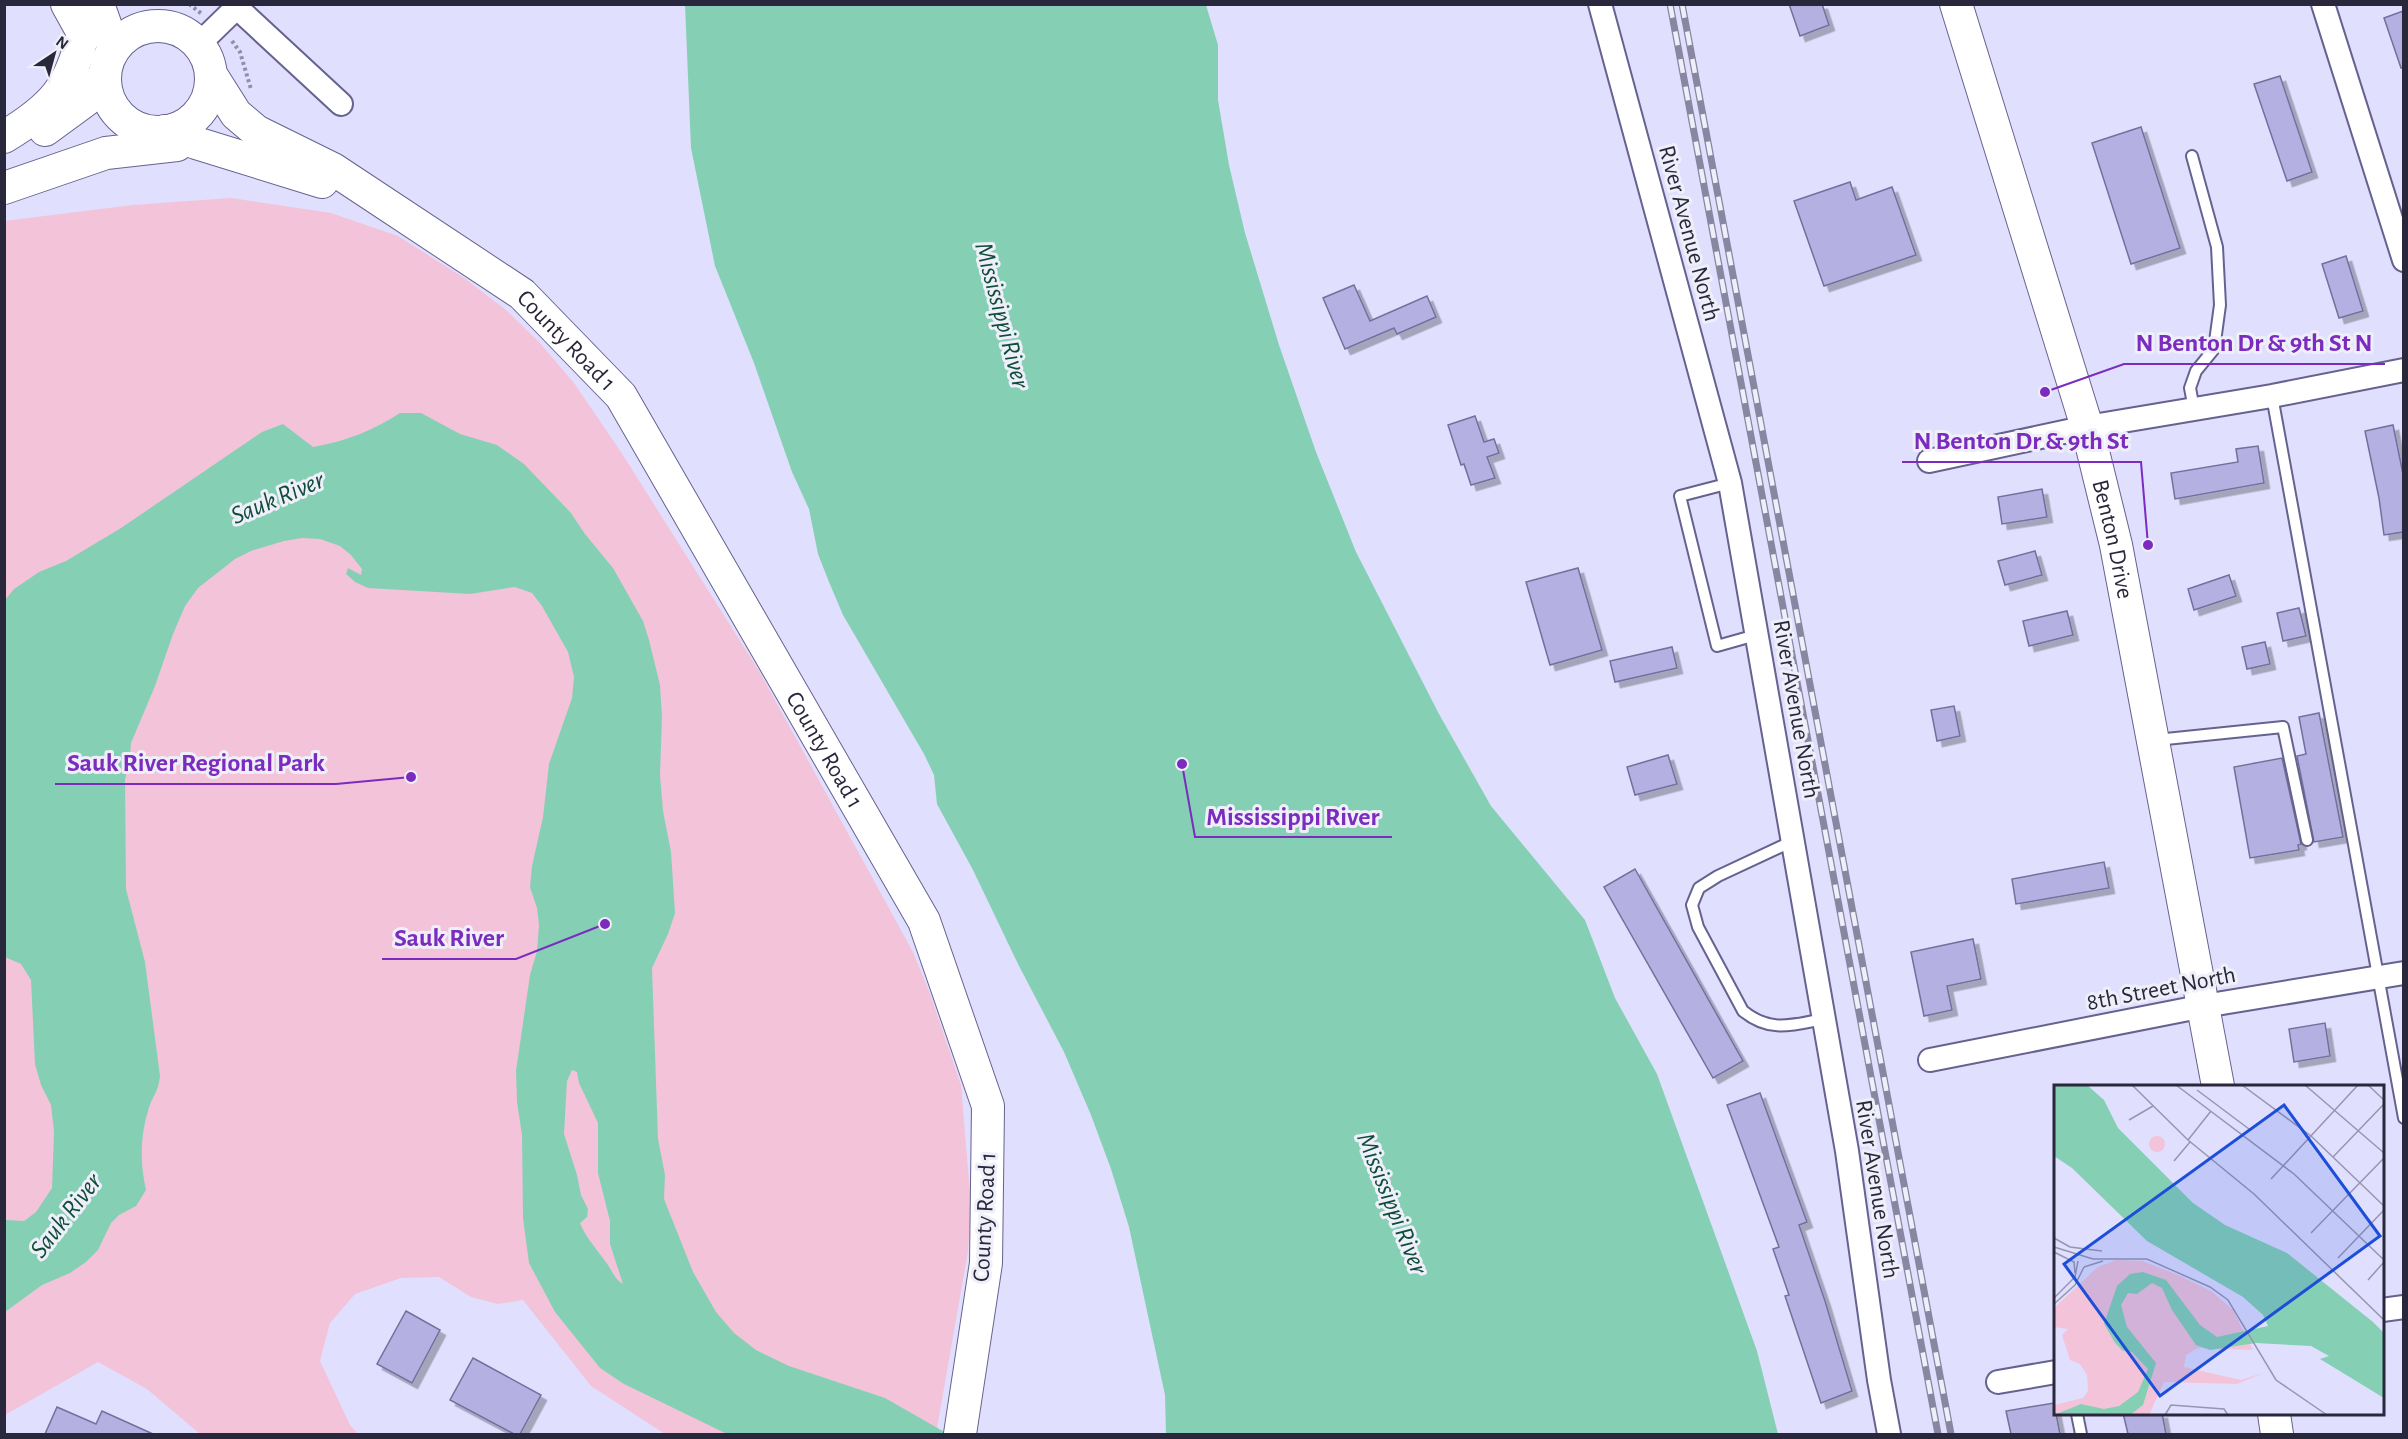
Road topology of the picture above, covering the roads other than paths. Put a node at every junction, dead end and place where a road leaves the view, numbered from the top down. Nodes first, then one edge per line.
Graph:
1 (67, 4) edge
2 (98, 4) edge
3 (151, 4) edge
4 (1600, 4) edge
5 (1956, 4) edge
6 (2323, 4) edge
7 (234, 6) edge
8 (198, 27) edge
9 (110, 61) junction
10 (212, 76) junction
11 (341, 104) dead end
12 (127, 121) junction
13 (165, 131) junction
14 (4, 137) edge
15 (196, 143) junction
16 (4, 149) edge
17 (2192, 156) dead end
18 (4, 183) edge
19 (4, 188) edge
20 (379, 199) junction
21 (2403, 260) edge
22 (2403, 370) edge
23 (2272, 396) junction
24 (2194, 409) junction
25 (2086, 427) junction
26 (1929, 461) dead end
27 (1730, 483) junction
28 (1756, 635) junction
29 (2153, 740) junction
30 (2307, 840) dead end
31 (1792, 841) junction
32 (2403, 973) edge
33 (2378, 977) junction
34 (2204, 1006) junction
35 (1823, 1019) junction
36 (1930, 1060) dead end
37 (2218, 1085) edge
38 (2403, 1118) edge
39 (2403, 1307) edge
40 (2384, 1310) edge
41 (2054, 1372) edge
42 (1998, 1382) dead end
43 (2077, 1415) edge
44 (2274, 1415) edge
45 (960, 1434) edge
46 (1889, 1434) edge
47 (2081, 1434) edge
48 (2277, 1434) edge

1 - 14 street
2 - 9 street
3 - 8 street
4 - 27 street, River Avenue North
5 - 25 street, Benton Drive
6 - 21 street
7 - 8 street
7 - 11 street
8 - 9 street
8 - 10 street
9 - 12 street
9 - 16 street
10 - 13 street
10 - 20 street, County Road 1
12 - 13 street
12 - 18 street
13 - 15 street, County Road 1
15 - 19 street
15 - 20 street, County Road 1
17 - 24 lane
20 - 45 street, County Road 1
22 - 23 street
23 - 24 street
23 - 33 lane
24 - 25 street
25 - 26 street
25 - 29 street, Benton Drive
27 - 28 street, River Avenue North
27 - 28 lane
28 - 31 street, River Avenue North
29 - 30 lane
29 - 34 street, Benton Drive
31 - 35 street, River Avenue North
31 - 35 lane
32 - 33 street, 8th Street North
33 - 34 street, 8th Street North
33 - 38 lane
34 - 36 street, 8th Street North
34 - 37 street, Benton Drive
35 - 46 street, River Avenue North
39 - 40 street
41 - 42 street
43 - 47 lane
44 - 48 street

